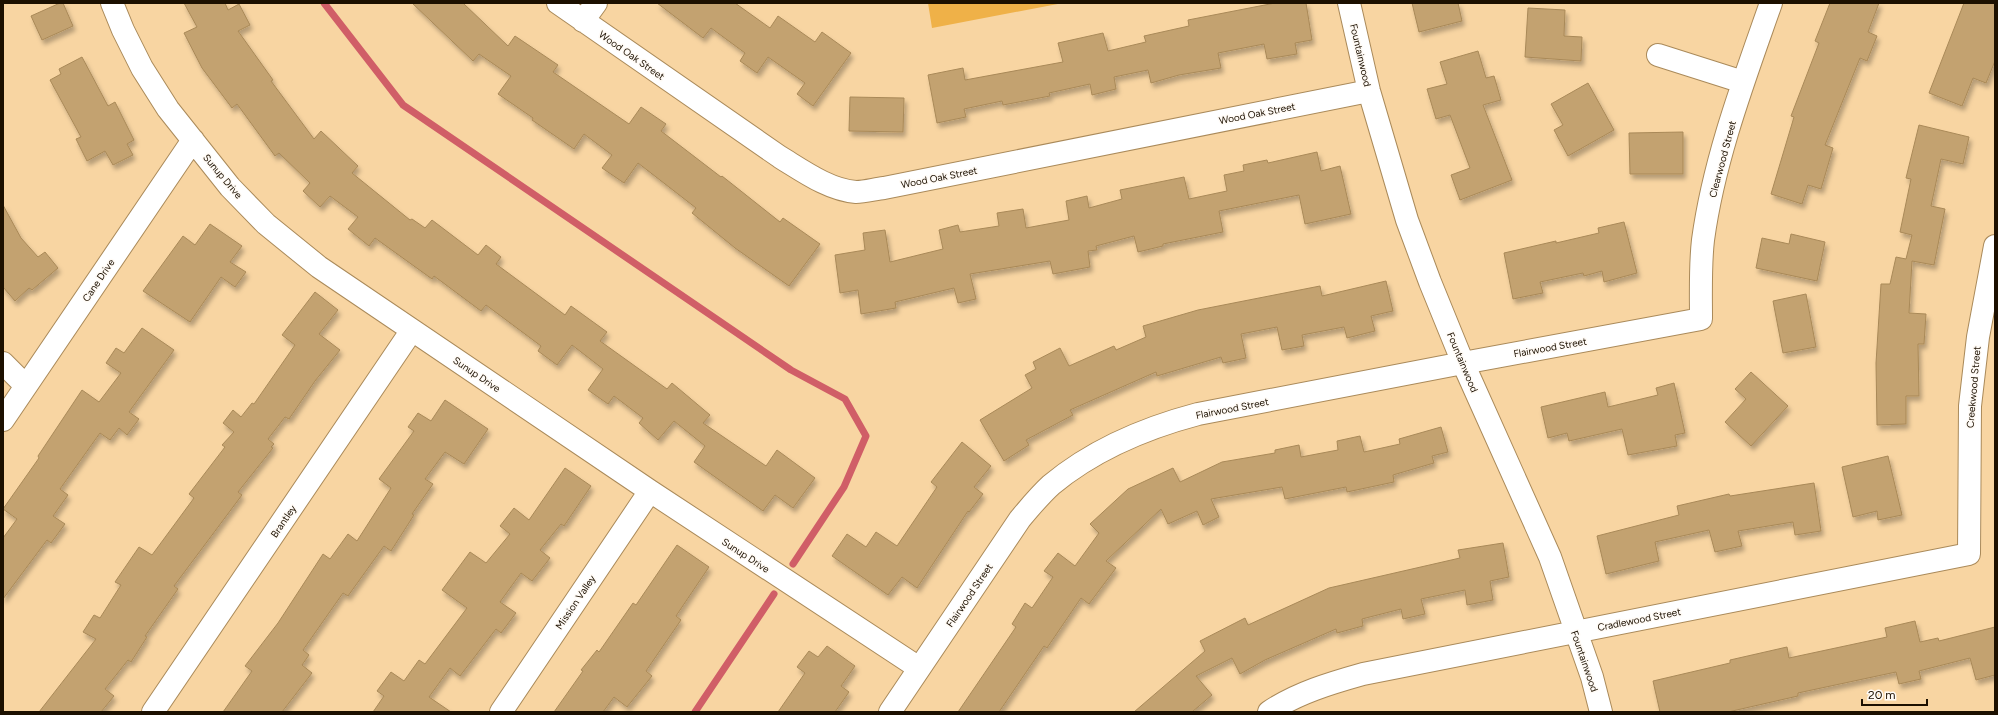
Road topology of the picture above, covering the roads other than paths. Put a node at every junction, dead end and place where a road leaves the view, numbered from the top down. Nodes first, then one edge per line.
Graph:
1 (112, 3) edge
2 (558, 3) edge
3 (596, 3) edge
4 (1348, 3) edge
5 (1771, 3) edge
6 (583, 21) junction
7 (1658, 55) dead end
8 (1743, 82) junction
9 (1369, 90) junction
10 (193, 140) junction
11 (1995, 246) edge
12 (1701, 320) joint
13 (412, 330) junction
14 (3, 363) edge
15 (1463, 363) junction
16 (26, 386) junction
17 (3, 420) edge
18 (650, 491) junction
19 (1969, 554) joint
20 (1575, 632) junction
21 (919, 668) junction
22 (153, 712) edge
23 (501, 712) edge
24 (890, 712) edge
25 (1269, 712) edge
26 (1601, 712) edge

1 - 10 street, Sunup Drive
2 - 6 street, Wood Oak Street
3 - 6 street
4 - 9 street, Fountainwood
5 - 8 street, Clearwood Street
6 - 9 street, Wood Oak Street
7 - 8 street
8 - 12 street, Clearwood Street
9 - 15 street, Fountainwood
10 - 13 street, Sunup Drive
10 - 16 street, Cane Drive
11 - 19 street, Creekwood Street
12 - 15 street, Flairwood Street
13 - 18 street, Sunup Drive
13 - 22 street, Brantley
14 - 16 street
15 - 20 street, Fountainwood
15 - 21 street, Flairwood Street
16 - 17 street, Cane Drive
18 - 21 street, Sunup Drive
18 - 23 street, Mission Valley
19 - 20 street, Cradlewood Street
20 - 25 street, Cradlewood Street
20 - 26 street, Fountainwood
21 - 24 street, Flairwood Street

